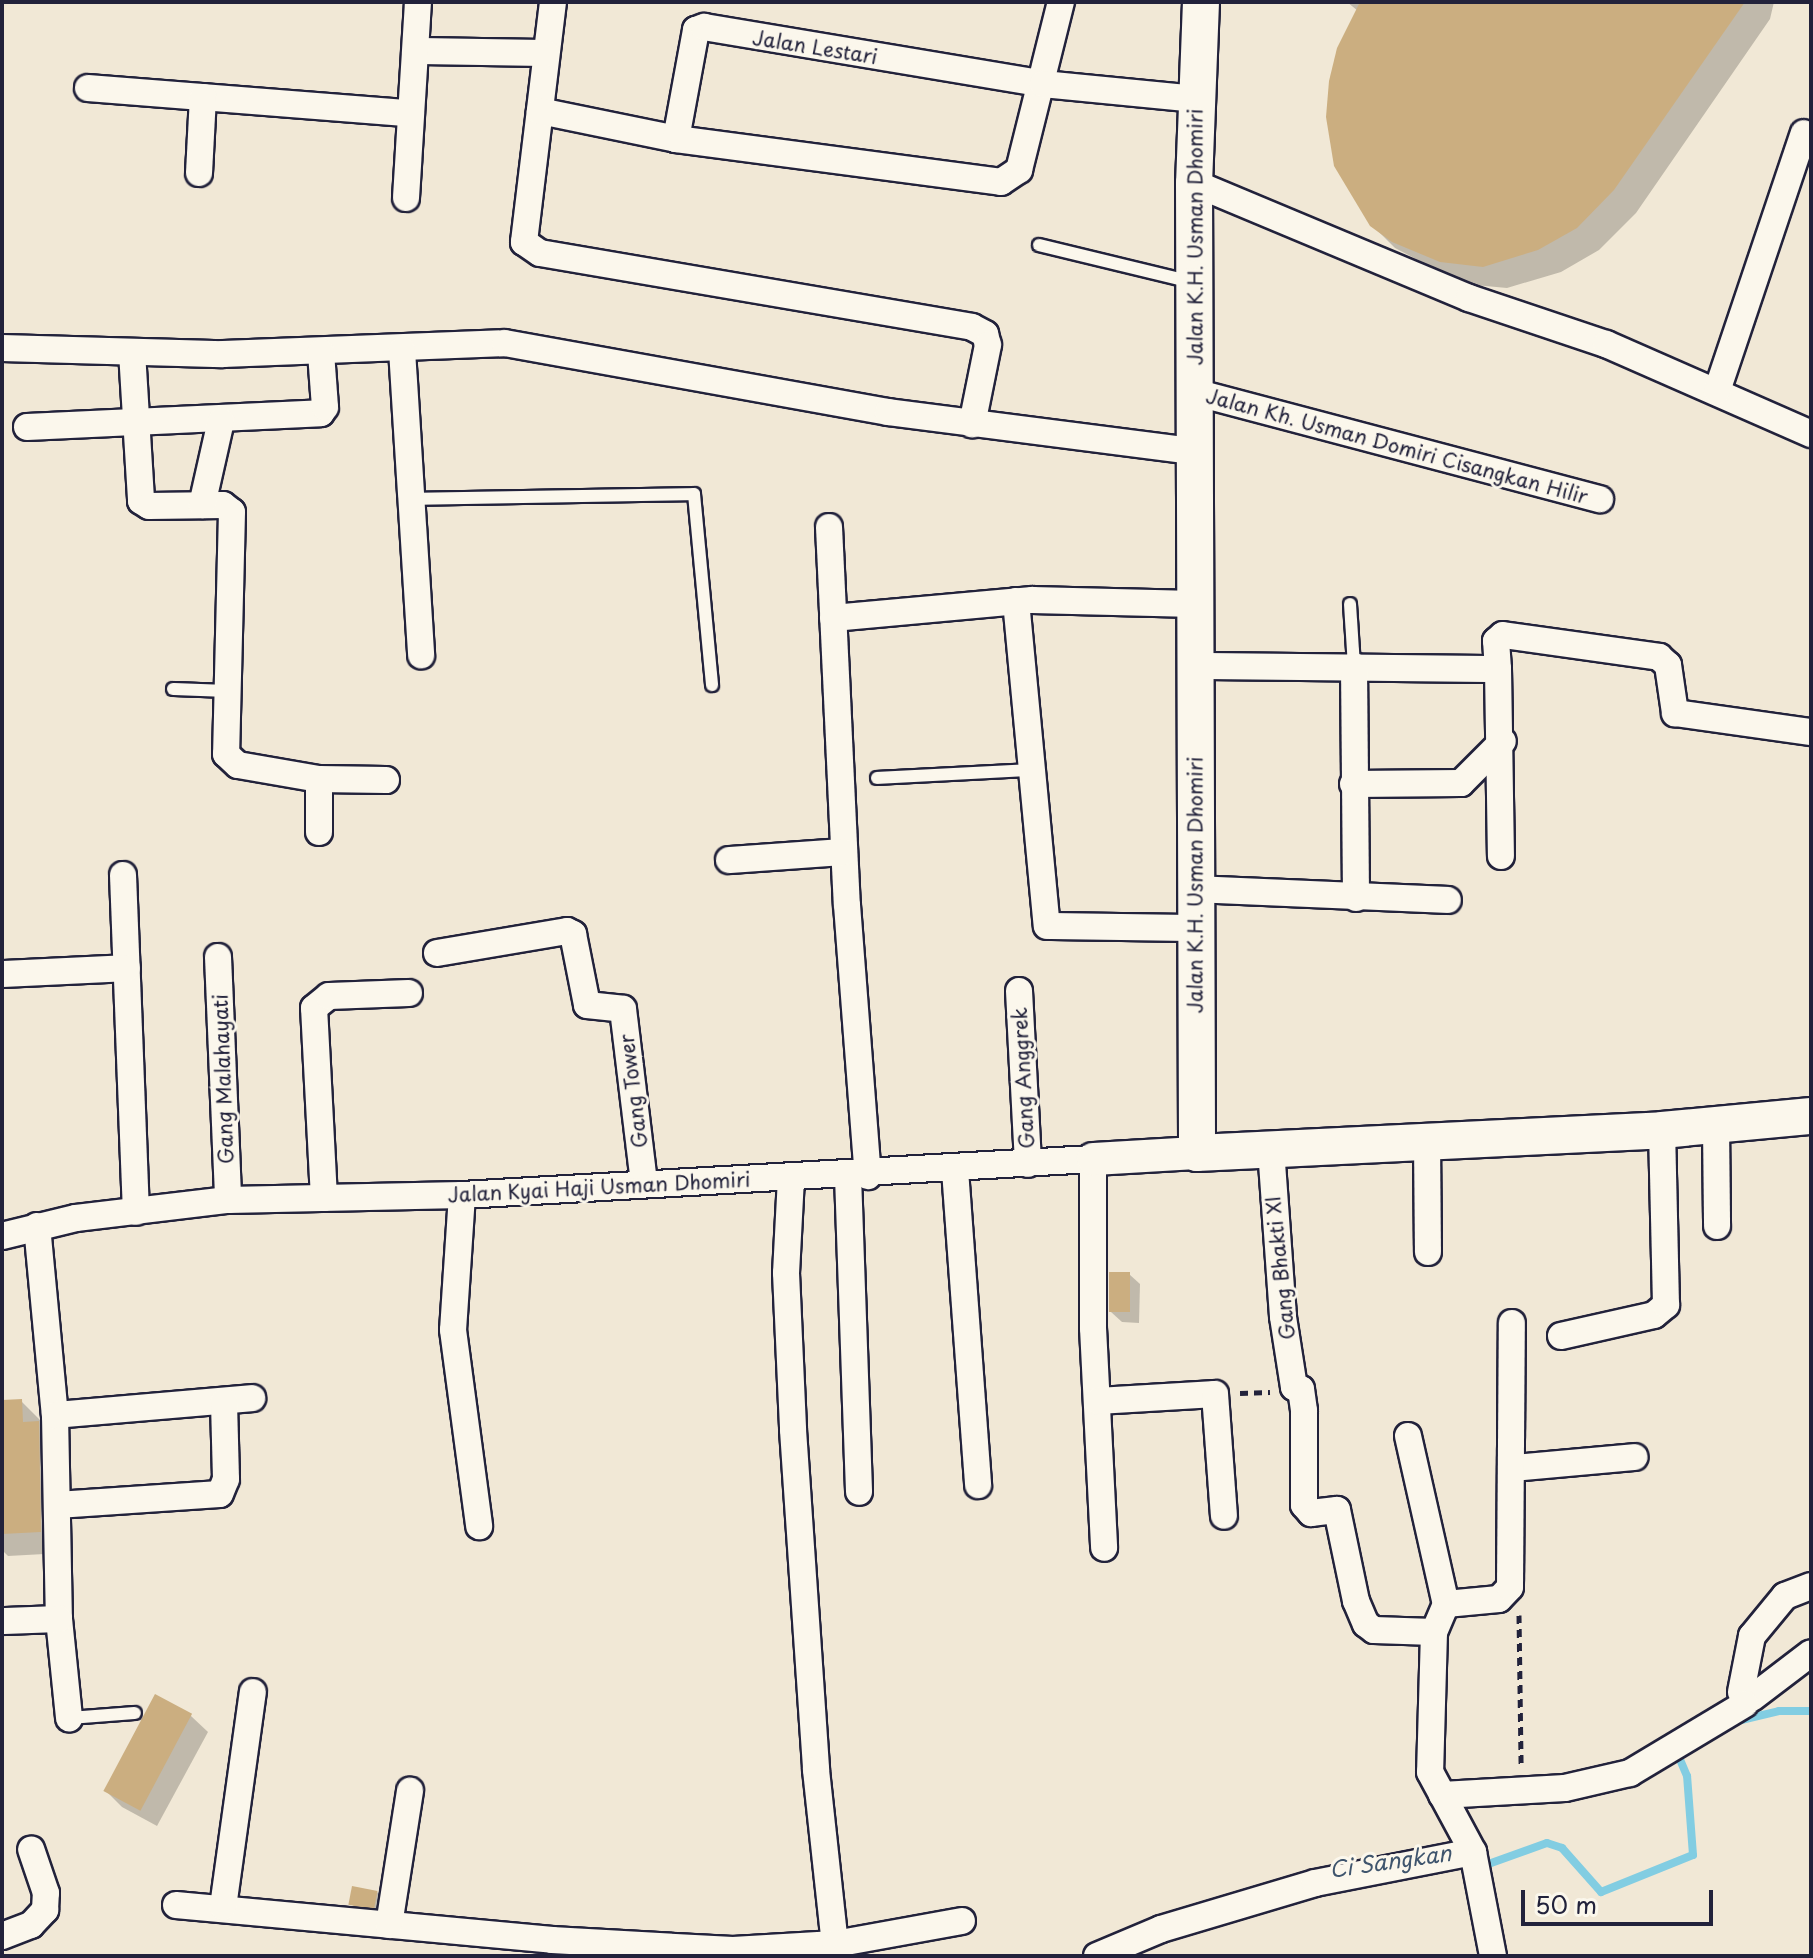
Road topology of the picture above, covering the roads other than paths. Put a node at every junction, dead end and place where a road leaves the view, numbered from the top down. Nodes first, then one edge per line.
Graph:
1 (418, 2) edge
2 (553, 2) edge
3 (1061, 2) edge
4 (1201, 2) edge
5 (418, 51) junction
6 (546, 53) junction
7 (1043, 84) junction
8 (88, 88) dead end
9 (203, 97) junction
10 (1196, 99) junction
11 (540, 111) junction
12 (408, 113) junction
13 (1804, 133) dead end
14 (676, 139) junction
15 (199, 173) dead end
16 (1194, 183) junction
17 (406, 198) dead end
18 (1039, 245) dead end
19 (1195, 283) junction
20 (2, 348) edge
21 (402, 350) junction
22 (132, 352) junction
23 (321, 352) junction
24 (1717, 391) junction
25 (1194, 392) junction
26 (221, 421) junction
27 (135, 422) junction
28 (972, 424) junction
29 (27, 427) dead end
30 (1811, 434) edge
31 (1194, 451) junction
32 (411, 499) junction
33 (1600, 499) dead end
34 (202, 505) junction
35 (829, 527) dead end
36 (1016, 601) junction
37 (1195, 604) junction
38 (1350, 604) dead end
39 (833, 618) junction
40 (421, 655) dead end
41 (1196, 666) junction
42 (1354, 666) junction
43 (1498, 669) junction
44 (712, 685) dead end
45 (173, 689) dead end
46 (228, 691) junction
47 (1811, 732) edge
48 (1503, 741) junction
49 (1031, 770) junction
50 (877, 778) dead end
51 (319, 779) junction
52 (386, 780) dead end
53 (1353, 784) junction
54 (319, 832) dead end
55 (844, 852) junction
56 (1501, 856) dead end
57 (729, 860) dead end
58 (123, 875) dead end
59 (1195, 889) junction
60 (1356, 898) junction
61 (1448, 900) dead end
62 (1195, 928) junction
63 (437, 953) dead end
64 (218, 957) dead end
65 (127, 968) junction
66 (2, 974) edge
67 (1019, 991) dead end
68 (409, 993) dead end
69 (1811, 1116) edge
70 (1716, 1125) junction
71 (1662, 1130) junction
72 (1427, 1141) junction
73 (1271, 1149) junction
74 (1197, 1153) junction
75 (1093, 1159) junction
76 (1028, 1164) junction
77 (955, 1170) junction
78 (858, 1176) junction
79 (791, 1178) junction
80 (644, 1182) junction
81 (462, 1195) junction
82 (324, 1198) junction
83 (228, 1200) junction
84 (136, 1212) junction
85 (37, 1226) junction
86 (1717, 1226) dead end
87 (2, 1236) edge
88 (1428, 1252) dead end
89 (1512, 1323) dead end
90 (1561, 1336) dead end
91 (252, 1398) dead end
92 (224, 1401) junction
93 (1098, 1401) junction
94 (55, 1415) junction
95 (1408, 1436) dead end
96 (1635, 1457) dead end
97 (1514, 1468) junction
98 (978, 1485) dead end
99 (859, 1492) dead end
100 (57, 1505) junction
101 (1224, 1516) dead end
102 (479, 1526) dead end
103 (1104, 1548) dead end
104 (1811, 1586) edge
105 (1446, 1604) junction
106 (59, 1619) junction
107 (2, 1621) edge
108 (1434, 1632) junction
109 (1811, 1653) edge
110 (253, 1692) dead end
111 (1746, 1698) junction
112 (135, 1713) dead end
113 (69, 1718) joint
114 (410, 1791) dead end
115 (1442, 1795) junction
116 (31, 1849) dead end
117 (1475, 1865) junction
118 (176, 1905) dead end
119 (223, 1907) junction
120 (962, 1921) dead end
121 (389, 1925) junction
122 (2, 1936) edge
123 (835, 1944) junction
124 (1097, 1956) edge
125 (1493, 1956) edge

1 - 5 street
2 - 6 street
3 - 7 street
4 - 10 main road, Jalan K.H. Usman Dhomiri
5 - 6 street
5 - 12 street
6 - 11 street
7 - 10 street
7 - 14 street
7 - 14 street, Jalan Lestari
8 - 9 street
9 - 12 street
9 - 15 street
10 - 16 main road, Jalan K.H. Usman Dhomiri
11 - 14 street
11 - 28 street
12 - 17 street
13 - 24 street
16 - 19 main road, Jalan K.H. Usman Dhomiri
16 - 24 street
18 - 19 lane
19 - 25 main road, Jalan K.H. Usman Dhomiri
20 - 22 street
21 - 23 street
21 - 28 street
21 - 32 street
22 - 23 street
22 - 27 street
23 - 26 street
24 - 30 street
25 - 31 main road, Jalan K.H. Usman Dhomiri
25 - 33 street, Jalan Kh. Usman Domiri Cisangkan Hilir
26 - 27 street
26 - 34 street
27 - 29 street
27 - 34 street
28 - 31 street
31 - 37 main road, Jalan K.H. Usman Dhomiri
32 - 40 street
32 - 44 lane
34 - 46 street
35 - 39 street
36 - 37 street
36 - 39 street
36 - 49 street
37 - 41 main road, Jalan K.H. Usman Dhomiri
38 - 42 lane
39 - 55 street
41 - 42 street
41 - 59 main road, Jalan K.H. Usman Dhomiri
42 - 43 street
42 - 53 street
43 - 47 street
43 - 48 street
45 - 46 lane
46 - 51 street
48 - 53 street
48 - 56 street
49 - 50 lane
49 - 62 street
51 - 52 street
51 - 54 street
53 - 60 street
55 - 57 street
55 - 78 street
58 - 65 street
59 - 60 street
59 - 62 main road, Jalan K.H. Usman Dhomiri
60 - 61 street
62 - 74 main road, Jalan K.H. Usman Dhomiri
63 - 80 street, Gang Tower
64 - 83 street, Gang Malahayati
65 - 66 street
65 - 84 street
67 - 76 street, Gang Anggrek
68 - 82 street
69 - 70 main road
70 - 71 main road
70 - 86 street
71 - 72 main road
71 - 90 street
72 - 73 main road
72 - 88 street
73 - 74 main road
73 - 108 street, Gang Bhakti XI
74 - 75 street, Jalan Kyai Haji Usman Dhomiri
75 - 76 street, Jalan Kyai Haji Usman Dhomiri
75 - 93 street
76 - 77 street, Jalan Kyai Haji Usman Dhomiri
77 - 78 street, Jalan Kyai Haji Usman Dhomiri
77 - 98 street
78 - 79 street, Jalan Kyai Haji Usman Dhomiri
78 - 99 street
79 - 80 street, Jalan Kyai Haji Usman Dhomiri
79 - 123 street
80 - 81 street, Jalan Kyai Haji Usman Dhomiri
81 - 82 street, Jalan Kyai Haji Usman Dhomiri
81 - 102 street
82 - 83 street, Jalan Kyai Haji Usman Dhomiri
83 - 84 street, Jalan Kyai Haji Usman Dhomiri
84 - 85 street, Jalan Kyai Haji Usman Dhomiri
85 - 87 street, Jalan Kyai Haji Usman Dhomiri
85 - 94 street
89 - 97 street
91 - 92 street
92 - 94 street
92 - 100 street
93 - 101 street
93 - 103 street
94 - 100 street
95 - 105 street
96 - 97 street
97 - 105 street
100 - 106 street
104 - 111 street
105 - 108 street
106 - 107 street
106 - 113 street
108 - 115 street
109 - 111 street
110 - 119 street
111 - 115 street
112 - 113 lane
114 - 121 street
115 - 117 street
116 - 122 street
117 - 124 street
117 - 125 street
118 - 119 street
119 - 121 street
120 - 123 street
121 - 123 street

